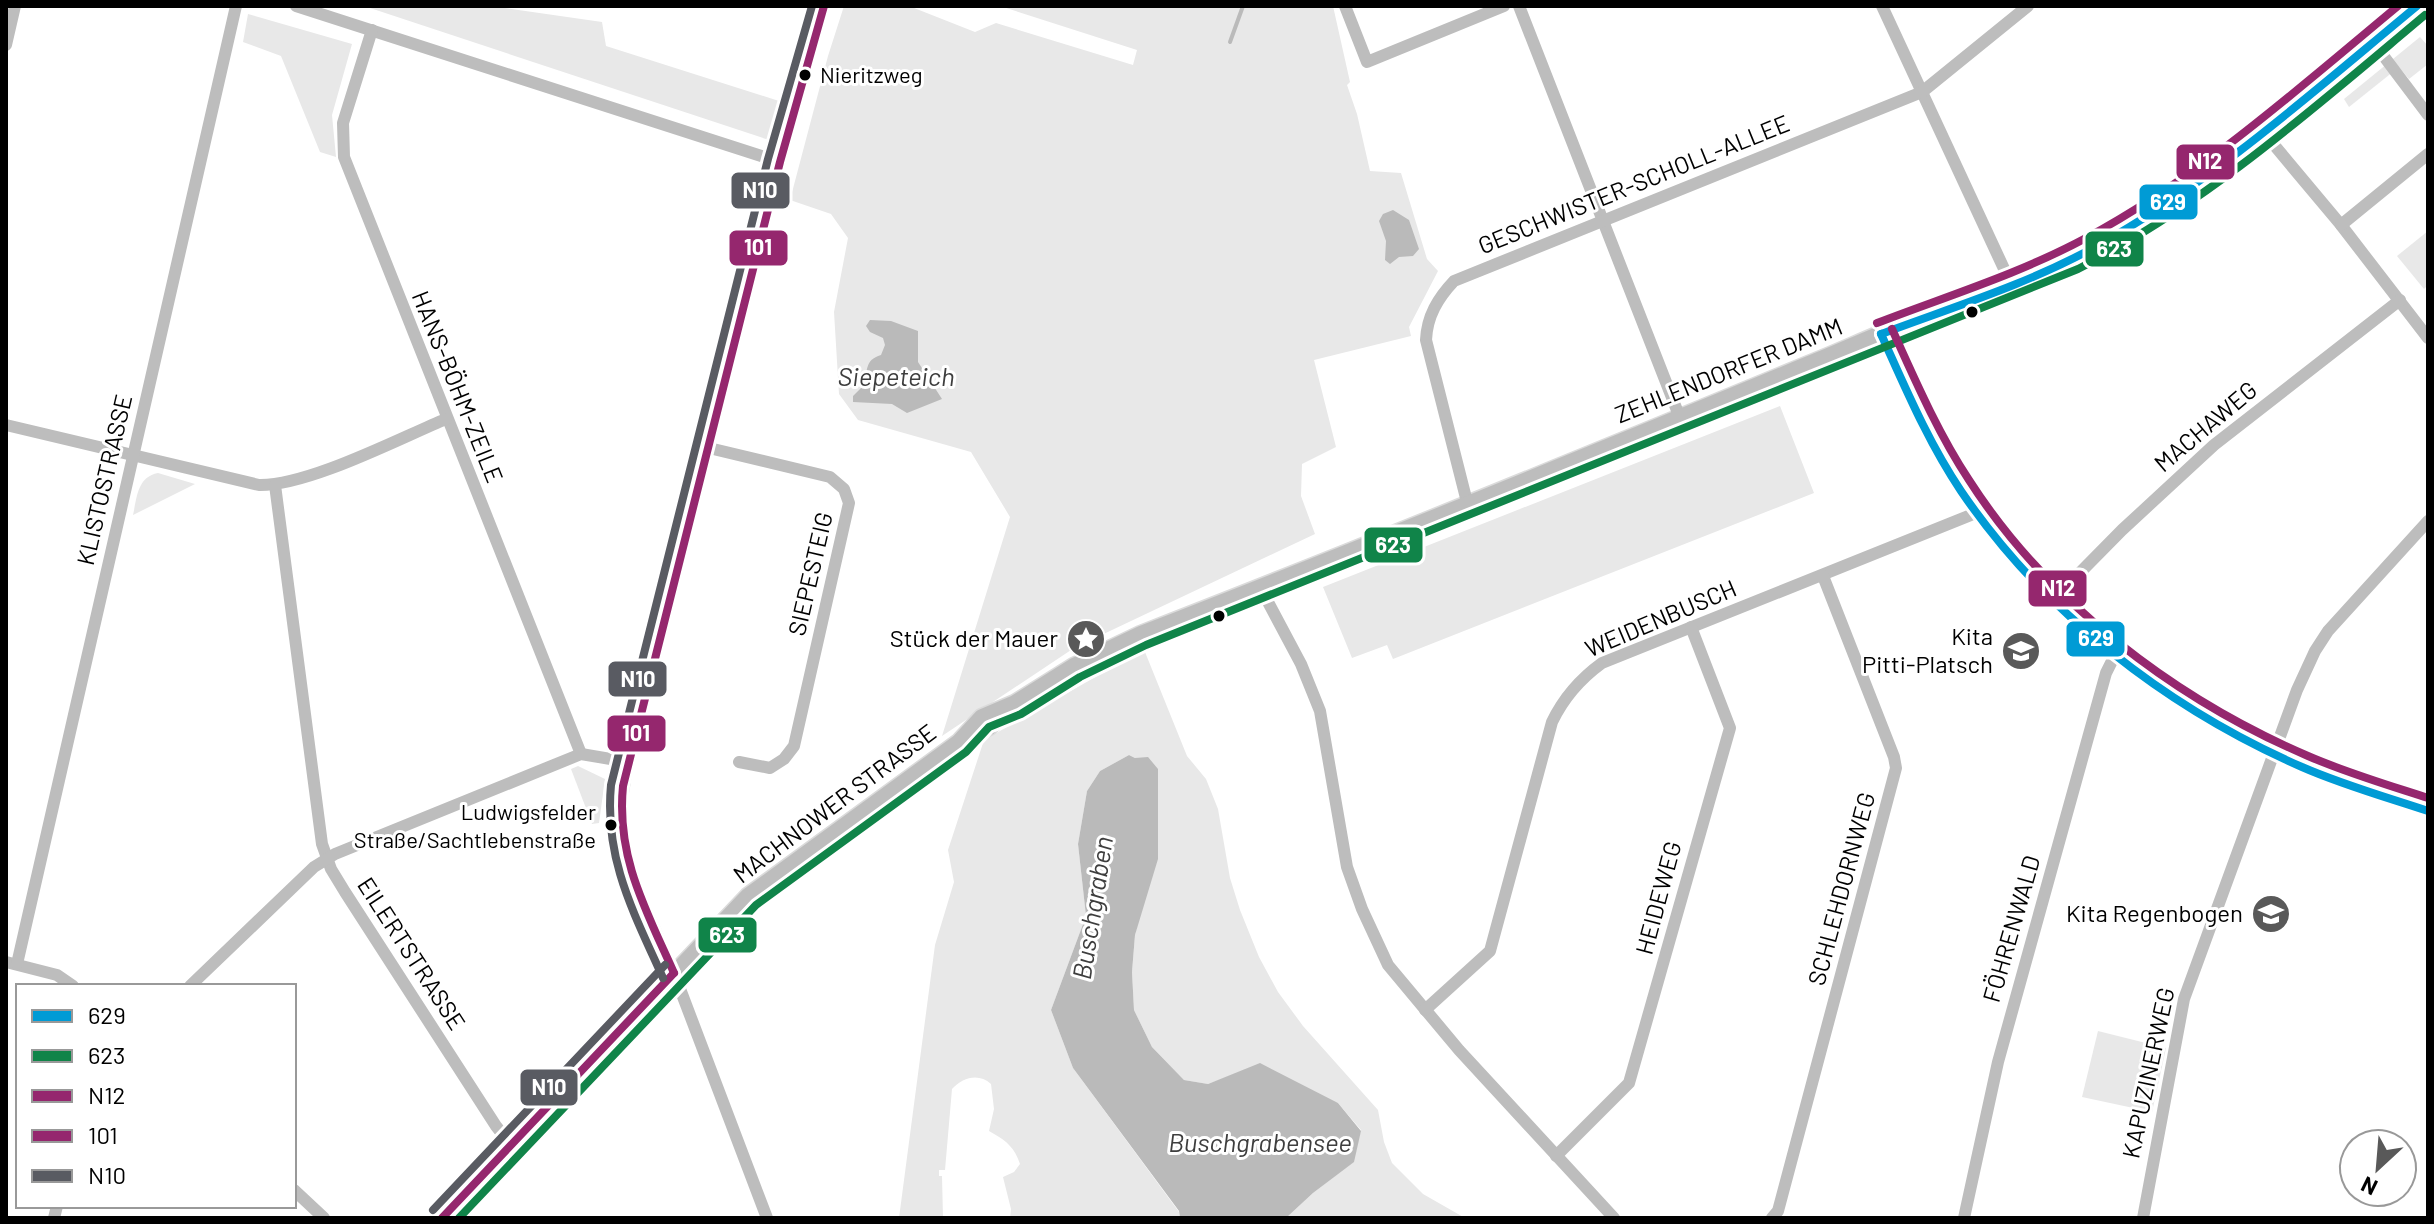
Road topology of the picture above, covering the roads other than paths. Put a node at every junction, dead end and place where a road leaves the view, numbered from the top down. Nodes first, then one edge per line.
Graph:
1 (15, 6) edge
2 (236, 6) edge
3 (296, 6) edge
4 (824, 6) edge
5 (1345, 6) edge
6 (1504, 6) edge
7 (1519, 6) edge
8 (1882, 6) edge
9 (2028, 6) edge
10 (2415, 6) edge
11 (372, 30) junction
12 (2373, 42) junction
13 (6, 45) edge
14 (1922, 92) junction
15 (2428, 115) edge
16 (2264, 133) junction
17 (2428, 154) edge
18 (780, 162) junction
19 (1603, 222) junction
20 (2341, 225) junction
21 (2012, 286) junction
22 (2400, 300) junction
23 (1881, 334) junction
24 (2428, 338) edge
25 (1680, 418) junction
26 (446, 419) junction
27 (6, 425) edge
28 (709, 448) junction
29 (134, 455) junction
30 (275, 485) junction
31 (1467, 502) junction
32 (1976, 513) junction
33 (2428, 521) edge
34 (1823, 576) junction
35 (1260, 587) junction
36 (2053, 600) junction
37 (1691, 627) junction
38 (2115, 655) junction
39 (990, 719) joint
40 (2273, 753) junction
41 (581, 754) junction
42 (628, 762) junction
43 (739, 762) dead end
44 (2428, 811) edge
45 (326, 859) junction
46 (11, 963) edge
47 (674, 973) junction
48 (70, 984) edge
49 (192, 984) edge
50 (1425, 1010) junction
51 (511, 1145) junction
52 (1556, 1156) junction
53 (296, 1192) edge
54 (324, 1218) edge
55 (442, 1218) edge
56 (767, 1218) edge
57 (1614, 1218) edge
58 (1772, 1218) edge
59 (1964, 1218) edge
60 (2143, 1218) edge

1 - 13 street
2 - 29 street, KLISTOSTRASSE
3 - 11 street
4 - 18 street
5 - 6 street
7 - 19 street
8 - 14 street
9 - 14 street, GESCHWISTER-SCHOLL-ALLEE
10 - 12 main road, ZEHLENDORFER DAMM
11 - 18 street
11 - 26 street, HANS-BÖHM-ZEILE
12 - 15 street
12 - 16 main road, ZEHLENDORFER DAMM
14 - 19 street, GESCHWISTER-SCHOLL-ALLEE
14 - 21 street
16 - 20 street
16 - 21 main road, ZEHLENDORFER DAMM
17 - 20 street
18 - 28 street
19 - 25 street
19 - 31 street, GESCHWISTER-SCHOLL-ALLEE
20 - 22 street
21 - 23 main road, ZEHLENDORFER DAMM
22 - 24 street
22 - 36 street, MACHAWEG
23 - 25 main road, ZEHLENDORFER DAMM
23 - 32 street
25 - 31 main road, ZEHLENDORFER DAMM
26 - 30 street
26 - 41 street, HANS-BÖHM-ZEILE
27 - 29 street
28 - 42 street
28 - 43 street, SIEPESTEIG
29 - 30 street
29 - 46 street, KLISTOSTRASSE
30 - 45 street, EILERTSTRASSE
31 - 35 main road, ZEHLENDORFER DAMM
32 - 34 street, WEIDENBUSCH
32 - 36 street
33 - 40 street, KAPUZINERWEG
34 - 37 street, WEIDENBUSCH
34 - 58 street, SCHLEHDORNWEG
35 - 39 main road, ZEHLENDORFER DAMM
35 - 50 street
36 - 38 street
37 - 50 street, WEIDENBUSCH
37 - 52 street, HEIDEWEG
38 - 40 street
38 - 59 street, FÖHRENWALD
39 - 47 main road, MACHNOWER STRASSE
40 - 44 street
40 - 60 street, KAPUZINERWEG
41 - 42 street
41 - 45 street
42 - 47 street
45 - 49 street
45 - 51 street, EILERTSTRASSE
46 - 48 street
47 - 51 main road, MACHNOWER STRASSE
47 - 56 street
50 - 52 street
51 - 55 main road, MACHNOWER STRASSE
52 - 57 street
53 - 54 street

